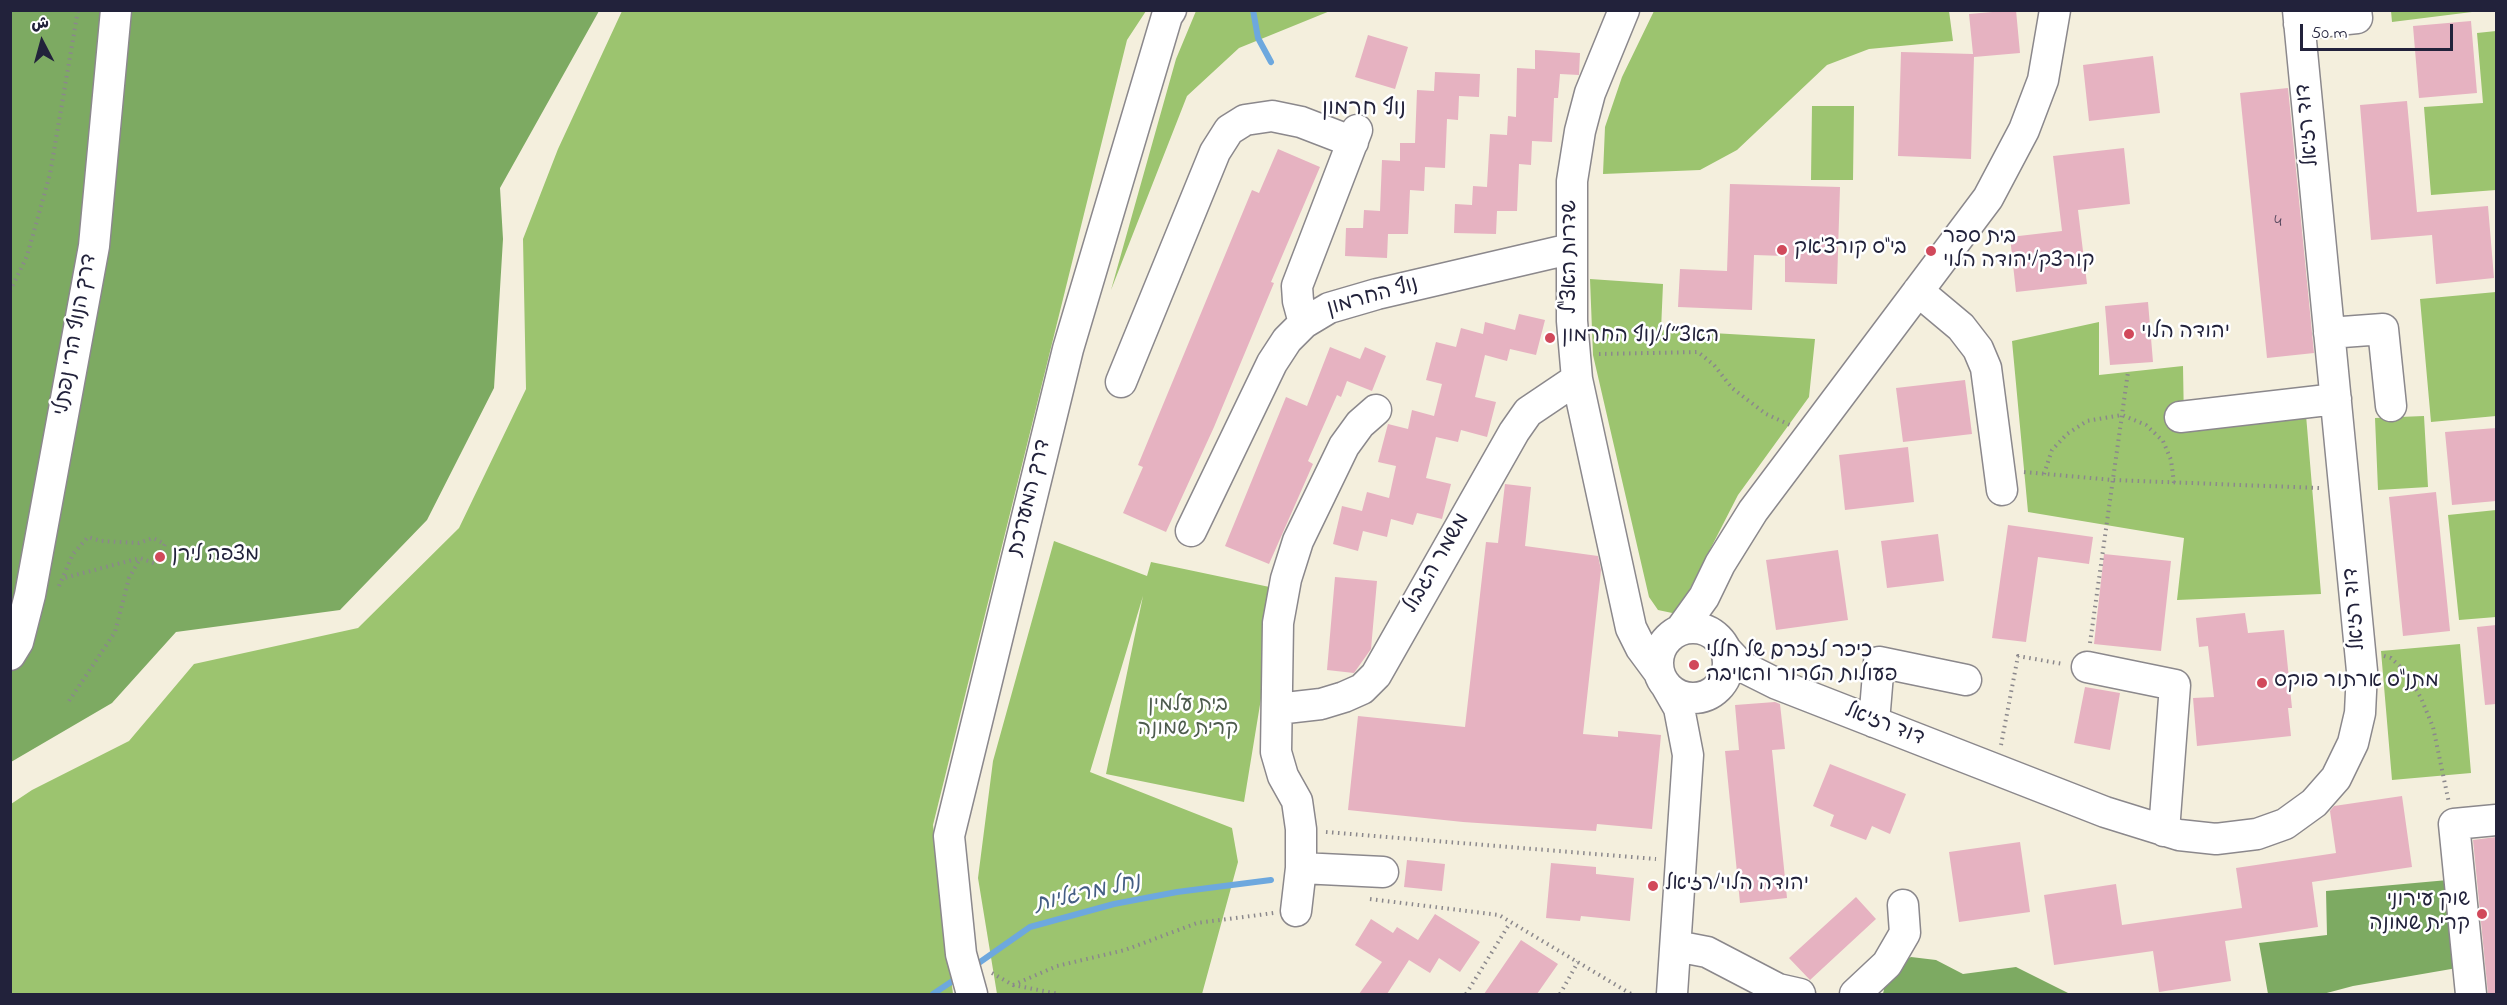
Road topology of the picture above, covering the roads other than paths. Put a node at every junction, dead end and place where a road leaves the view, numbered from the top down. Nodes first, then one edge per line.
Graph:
1 (116, 10) edge
2 (1171, 10) edge
3 (1624, 10) edge
4 (2055, 10) edge
5 (2356, 10) edge
6 (2298, 17) edge
7 (1570, 249) junction
8 (1918, 291) junction
9 (1304, 323) junction
10 (2329, 333) junction
11 (1575, 367) junction
12 (1121, 382) dead end
13 (2336, 399) junction
14 (2391, 406) dead end
15 (1376, 410) dead end
16 (2180, 417) dead end
17 (2001, 480) road end
18 (1191, 531) dead end
19 (1727, 551) junction
20 (1628, 614) junction
21 (1676, 632) junction
22 (1725, 647) junction
23 (10, 655) edge
24 (2087, 668) road end
25 (1663, 679) junction
26 (1966, 680) dead end
27 (1777, 684) junction
28 (1715, 690) junction
29 (1276, 709) junction
30 (1874, 722) junction
31 (1688, 755) junction
32 (2496, 820) edge
33 (2164, 831) junction
34 (1301, 868) junction
35 (1383, 872) dead end
36 (1903, 904) dead end
37 (1296, 910) road end
38 (1676, 946) junction
39 (972, 994) edge
40 (1672, 994) edge
41 (1800, 994) edge
42 (1855, 994) edge
43 (2471, 994) edge

1 - 23 street, דרך הנוף הרי נפתלי
2 - 39 street, דרך המערכת
3 - 7 street, שדרות האצ"ל
4 - 8 street
5 - 6 street
6 - 10 street, דוד רזיאל
7 - 9 street, נוף החרמון
7 - 11 street, שדרות האצ"ל
8 - 17 street
8 - 19 street
9 - 12 street
9 - 18 street, נוף החרמון
10 - 13 street, דוד רזיאל
10 - 14 street
11 - 20 street, שדרות האצ"ל
11 - 29 street, משמר הגבול
13 - 16 street
13 - 33 street, דוד רזיאל
15 - 29 street
19 - 21 street
19 - 22 street
20 - 21 street
20 - 25 street, שדרות האצ"ל
21 - 22 street
21 - 25 street
22 - 27 street, דוד רזיאל
22 - 28 street
24 - 33 street
25 - 28 street
25 - 31 street
26 - 30 street
27 - 28 street, דוד רזיאל
27 - 30 street, דוד רזיאל
28 - 31 street
29 - 34 street
30 - 33 street, דוד רזיאל
31 - 38 street
32 - 43 street
34 - 35 street
34 - 37 street
36 - 42 street
38 - 40 street
38 - 41 street

